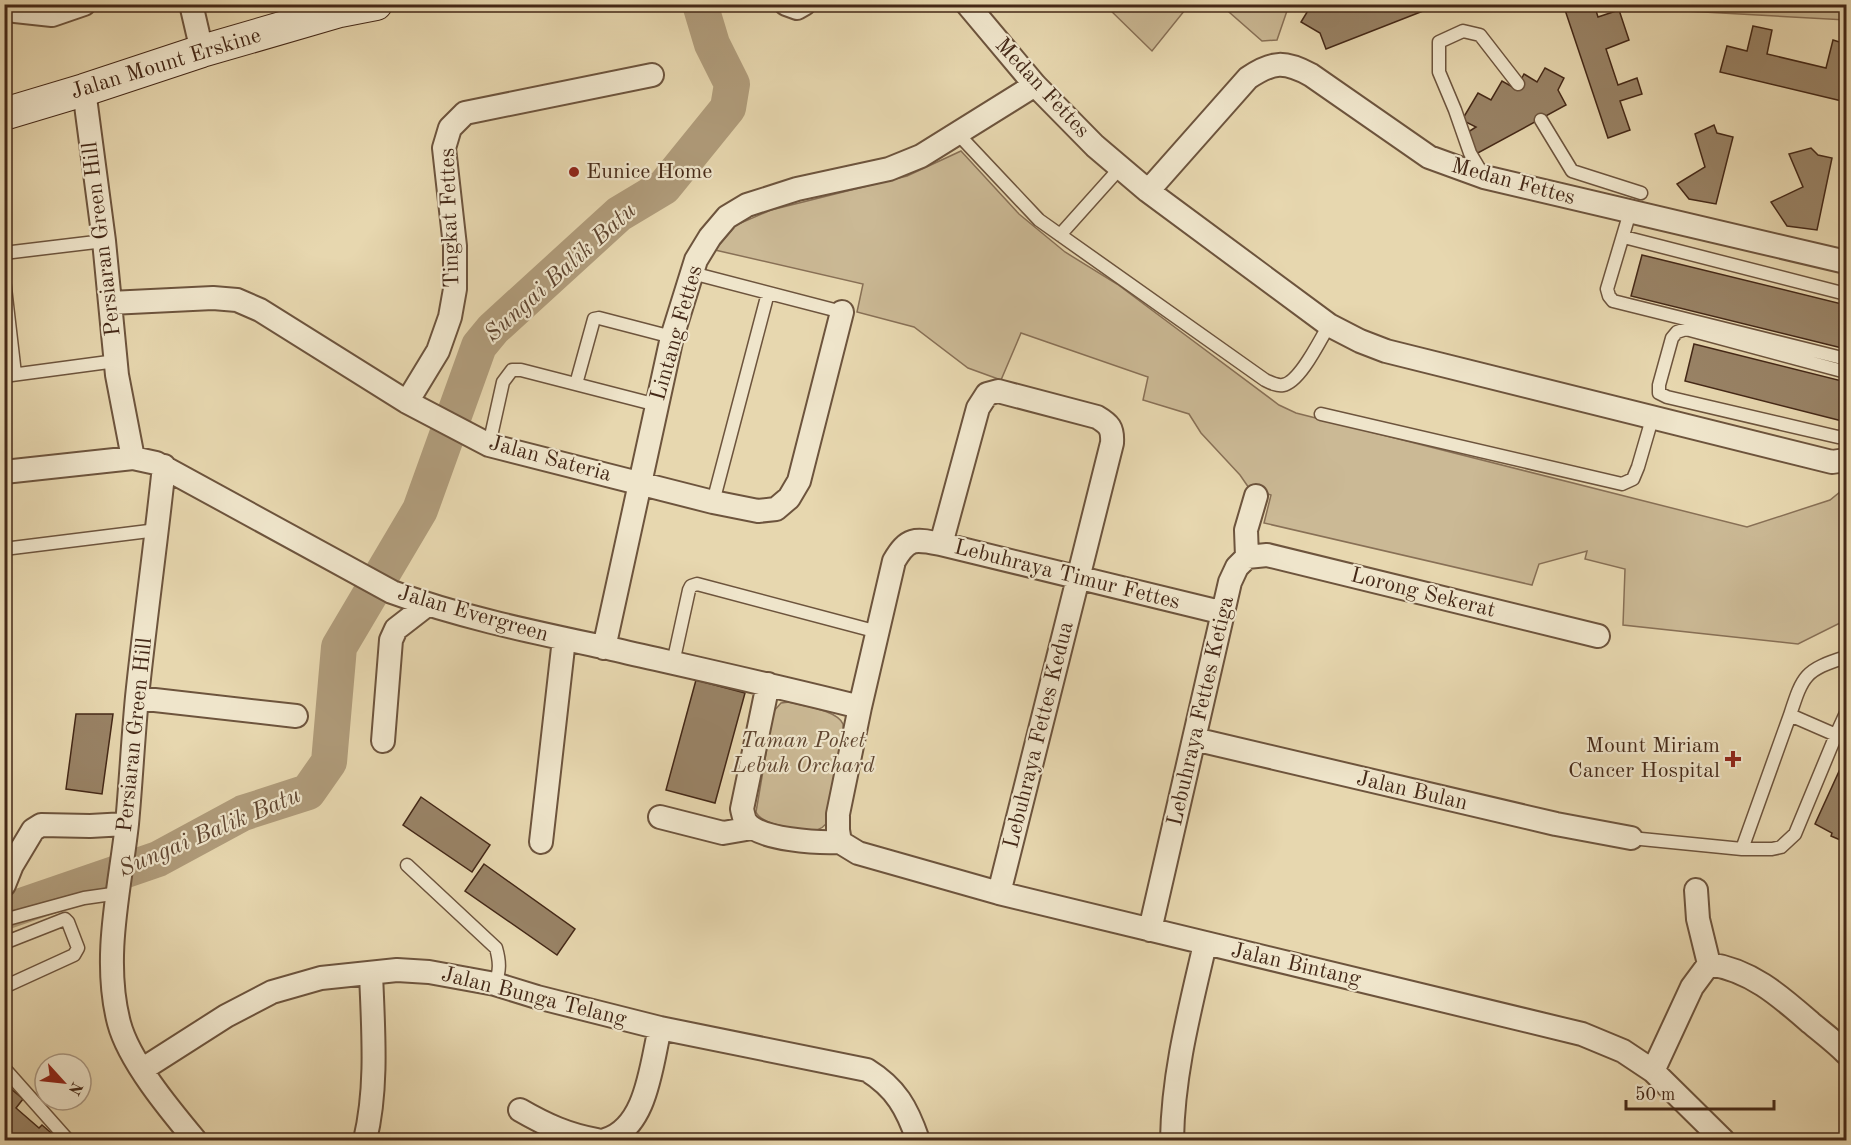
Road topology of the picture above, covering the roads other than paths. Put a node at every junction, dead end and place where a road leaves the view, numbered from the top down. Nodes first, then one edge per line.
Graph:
1 (9, 4) edge
2 (84, 4) edge
3 (191, 4) edge
4 (376, 4) edge
5 (786, 4) edge
6 (804, 4) edge
7 (967, 4) edge
8 (202, 51) junction
9 (652, 75) dead end
10 (1518, 84) dead end
11 (1035, 85) junction
12 (84, 90) junction
13 (12, 110) edge
14 (1540, 120) dead end
15 (958, 134) junction
16 (1120, 168) junction
17 (1484, 177) junction
18 (1148, 191) junction
19 (1636, 202) junction
20 (1060, 235) junction
21 (1624, 237) junction
22 (104, 241) junction
23 (4, 253) edge
24 (1846, 262) edge
25 (692, 273) junction
26 (4, 279) edge
27 (768, 293) junction
28 (1846, 294) edge
29 (110, 303) junction
30 (842, 312) joint
31 (1329, 325) junction
32 (672, 337) junction
33 (1846, 359) edge
34 (116, 361) junction
35 (1846, 372) edge
36 (10, 375) edge
37 (576, 384) junction
38 (407, 402) junction
39 (657, 405) junction
40 (1321, 414) dead end
41 (1745, 414) junction
42 (1652, 419) junction
43 (1846, 436) edge
44 (1740, 440) junction
45 (489, 445) junction
46 (132, 458) junction
47 (1846, 460) edge
48 (165, 466) junction
49 (4, 472) edge
50 (640, 484) junction
51 (1256, 496) dead end
52 (713, 502) junction
53 (157, 530) junction
54 (941, 544) junction
55 (4, 549) edge
56 (1247, 557) junction
57 (1078, 577) junction
58 (427, 605) junction
59 (1224, 613) junction
60 (878, 632) junction
61 (1598, 636) dead end
62 (564, 639) junction
63 (604, 648) junction
64 (1846, 657) edge
65 (673, 663) junction
66 (768, 684) junction
67 (137, 698) junction
68 (860, 707) junction
69 (1846, 713) edge
70 (296, 716) dead end
71 (1790, 716) junction
72 (1836, 735) junction
73 (1194, 739) junction
74 (383, 741) dead end
75 (660, 817) dead end
76 (752, 828) junction
77 (125, 833) junction
78 (1631, 838) joint
79 (840, 842) junction
80 (541, 843) dead end
81 (1742, 849) junction
82 (407, 865) dead end
83 (4, 885) edge
84 (119, 886) junction
85 (1696, 890) dead end
86 (999, 893) junction
87 (4, 920) edge
88 (1150, 930) junction
89 (4, 943) edge
90 (1205, 944) junction
91 (1709, 964) junction
92 (371, 973) junction
93 (495, 984) junction
94 (4, 987) edge
95 (660, 1028) junction
96 (1846, 1053) edge
97 (4, 1068) edge
98 (143, 1069) junction
99 (1653, 1071) junction
100 (520, 1110) dead end
101 (68, 1140) edge
102 (195, 1140) edge
103 (365, 1140) edge
104 (597, 1140) edge
105 (605, 1140) edge
106 (918, 1140) edge
107 (1172, 1140) edge
108 (1724, 1140) edge

1 - 2 street
3 - 8 street
4 - 8 main road, Jalan Mount Erskine
5 - 6 street
7 - 11 street, Medan Fettes
8 - 12 main road, Jalan Mount Erskine
9 - 38 street, Tingkat Fettes
10 - 17 lane
11 - 15 street, Lintang Fettes
11 - 16 street, Medan Fettes
12 - 13 main road, Jalan Mount Erskine
12 - 22 street, Persiaran Green Hill
14 - 19 lane
15 - 20 lane
15 - 25 street, Lintang Fettes
16 - 18 street, Medan Fettes
16 - 20 lane
17 - 18 street, Medan Fettes
17 - 19 street, Medan Fettes
18 - 31 street, Medan Fettes
19 - 21 lane
19 - 24 street, Medan Fettes
20 - 31 lane
21 - 28 lane
21 - 33 lane
22 - 23 lane
22 - 29 street, Persiaran Green Hill
25 - 27 lane
25 - 32 street, Lintang Fettes
26 - 36 lane
27 - 30 lane
27 - 52 lane
29 - 34 street, Persiaran Green Hill
29 - 38 street, Jalan Sateria
30 - 52 street, Jalan Sateria
31 - 42 street, Medan Fettes
32 - 37 lane
32 - 39 street, Lintang Fettes
34 - 36 lane
34 - 46 street, Persiaran Green Hill
35 - 41 lane
37 - 39 lane
37 - 45 lane
38 - 45 street, Jalan Sateria
39 - 50 street, Lintang Fettes
40 - 42 lane
41 - 43 lane
41 - 44 lane
42 - 44 street, Medan Fettes
44 - 47 street, Medan Fettes
45 - 50 street, Jalan Sateria
46 - 48 street, Jalan Evergreen
46 - 49 street, Jalan Evergreen
48 - 53 street, Persiaran Green Hill
48 - 58 street, Jalan Evergreen
50 - 52 street, Jalan Sateria
50 - 63 street, Lintang Fettes
51 - 56 street
53 - 55 lane
53 - 67 street, Persiaran Green Hill
54 - 57 street, Lebuhraya Timur Fettes
54 - 57 street, Lebuhraya Fettes Kedua
54 - 60 street, Lebuhraya Timur Fettes
56 - 59 street, Lebuhraya Fettes Ketiga
56 - 61 street, Lorong Sekerat
57 - 59 street, Lebuhraya Timur Fettes
57 - 86 street, Lebuhraya Fettes Kedua
58 - 62 street, Jalan Evergreen
58 - 74 street
59 - 73 street, Lebuhraya Fettes Ketiga
60 - 65 lane
60 - 68 street
62 - 63 street, Jalan Evergreen
62 - 80 street
63 - 65 street, Jalan Evergreen
64 - 71 lane
65 - 66 street, Jalan Evergreen
66 - 68 street, Jalan Evergreen
66 - 76 street
67 - 70 street
67 - 77 street, Persiaran Green Hill
68 - 79 street
69 - 72 lane
71 - 72 lane
71 - 81 lane
72 - 81 lane
73 - 78 street, Jalan Bulan
73 - 88 street, Lebuhraya Fettes Ketiga
75 - 76 street
76 - 79 street
77 - 83 street
77 - 84 street, Persiaran Green Hill
78 - 81 lane
79 - 86 street, Jalan Bintang
82 - 93 lane
84 - 87 lane
84 - 98 street, Persiaran Green Hill
85 - 91 street
86 - 88 street, Jalan Bintang
88 - 90 street, Jalan Bintang
89 - 94 lane
90 - 99 street, Jalan Bintang
90 - 107 street
91 - 96 street
91 - 99 street
92 - 93 street, Jalan Bunga Telang
92 - 98 street, Jalan Bunga Telang
92 - 103 street
93 - 95 street, Jalan Bunga Telang
95 - 105 street
95 - 106 street, Jalan Bunga Telang
97 - 101 lane
98 - 102 street, Persiaran Green Hill
99 - 108 street, Jalan Bintang
100 - 104 street

